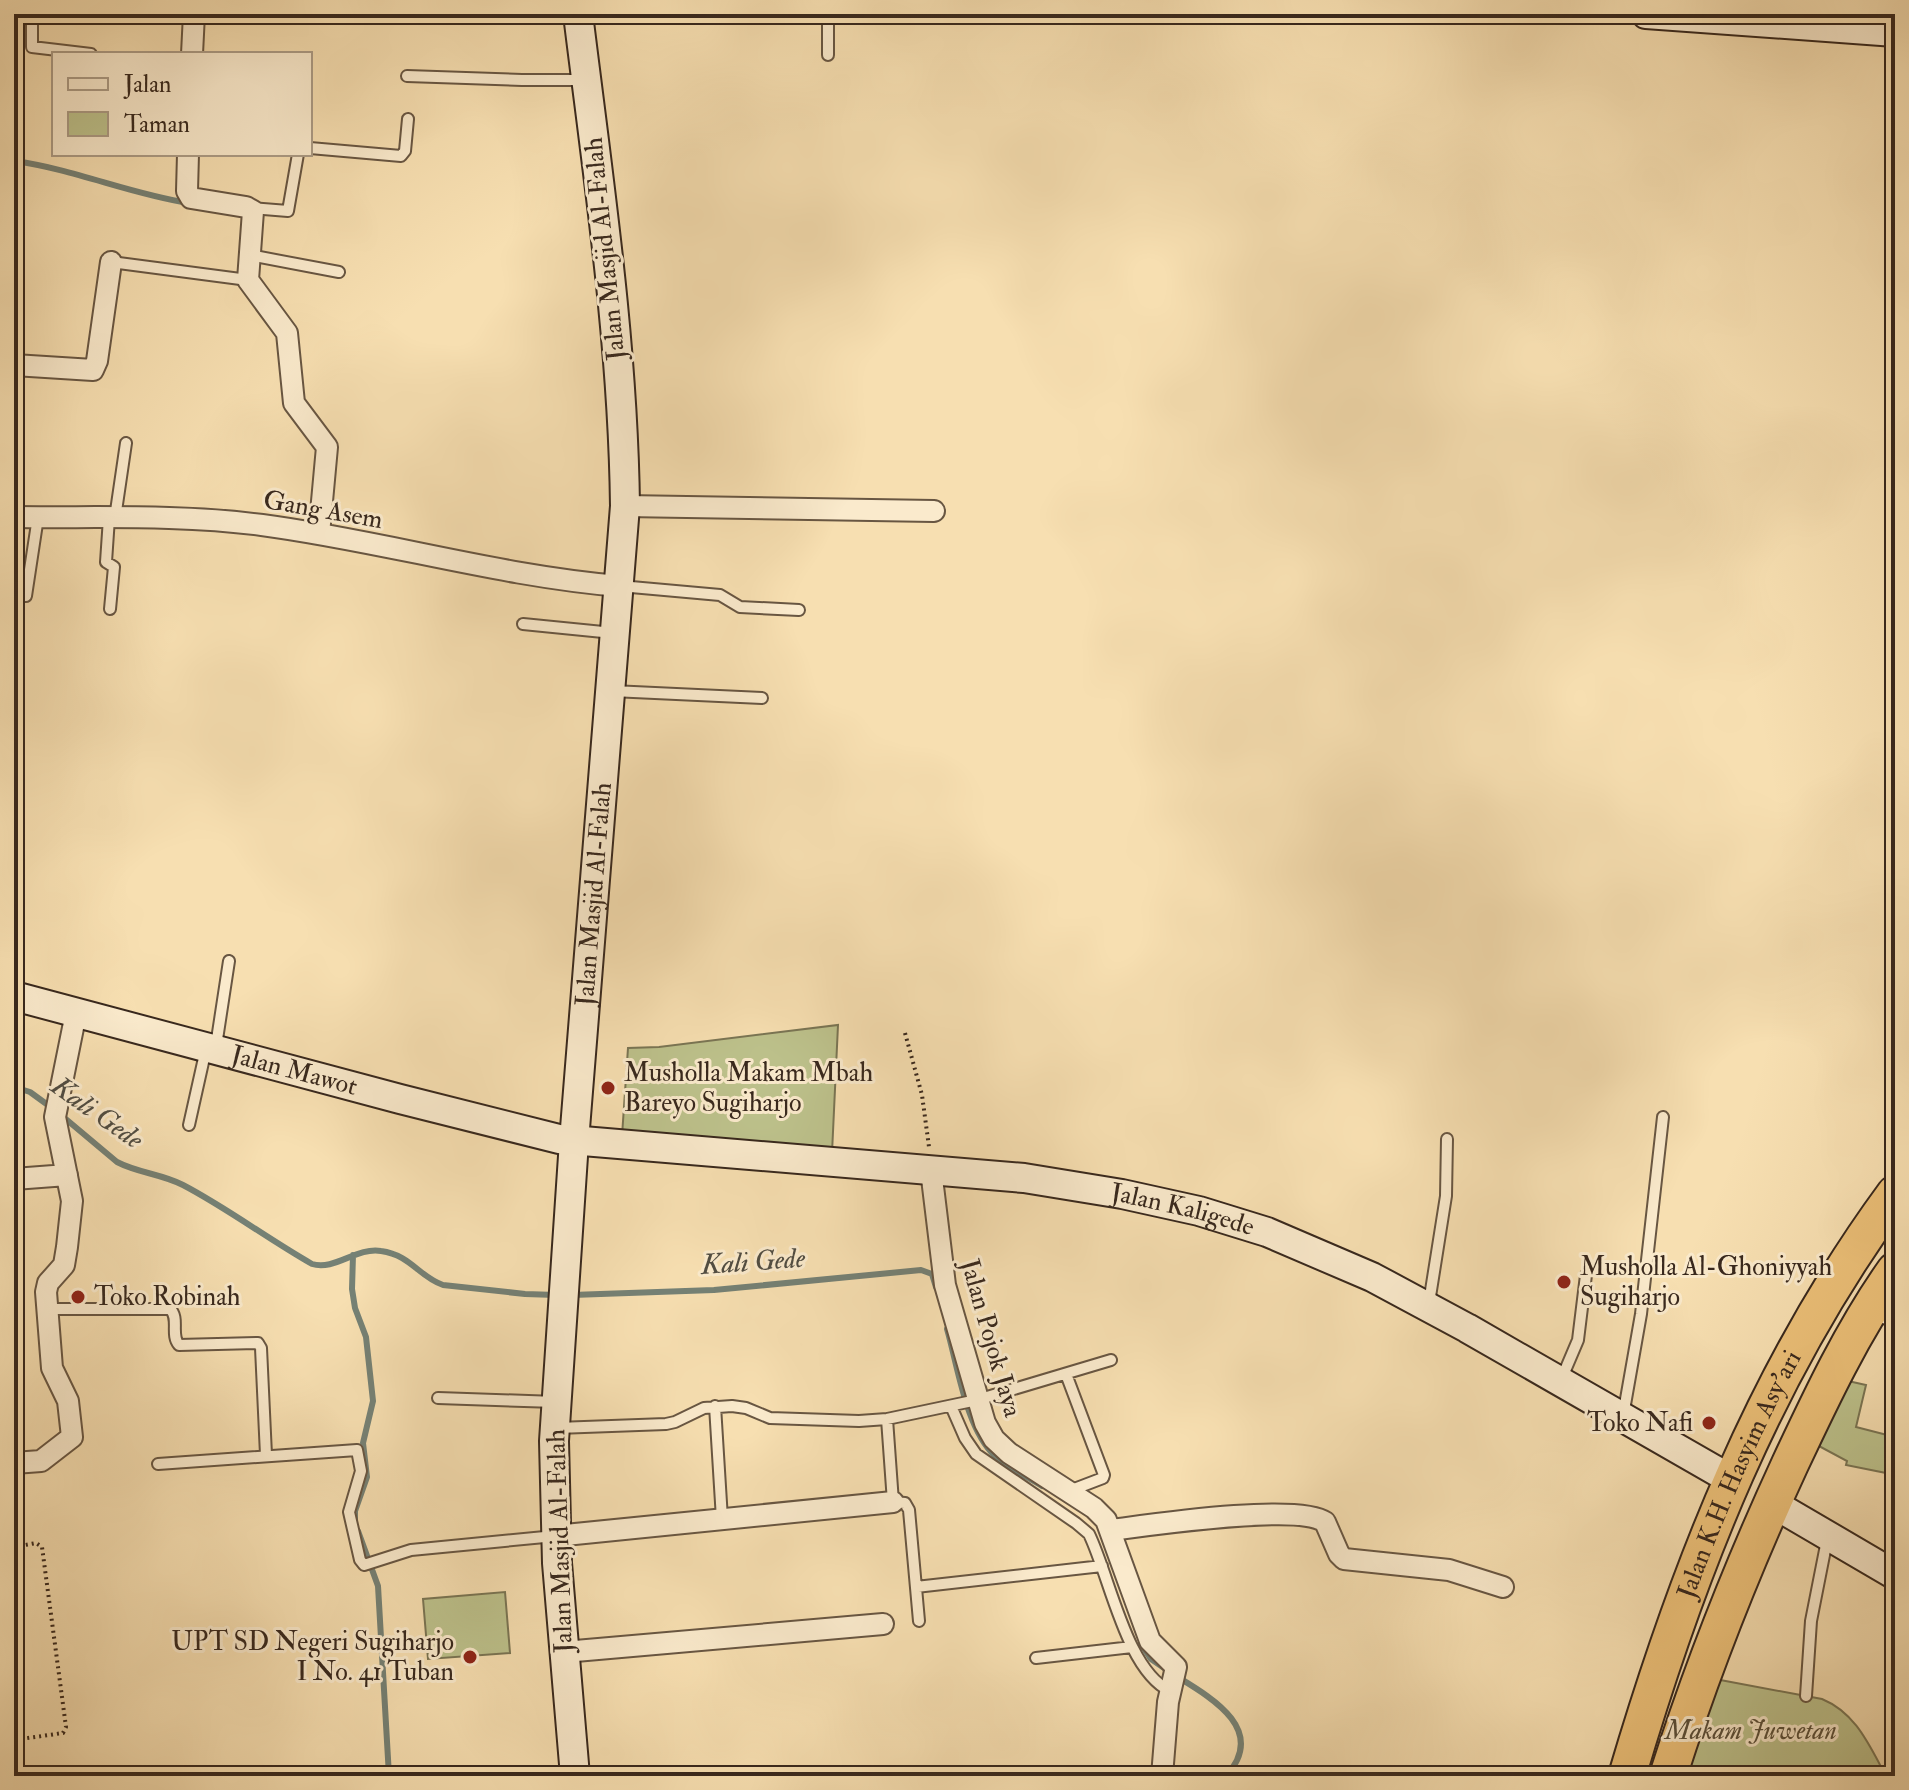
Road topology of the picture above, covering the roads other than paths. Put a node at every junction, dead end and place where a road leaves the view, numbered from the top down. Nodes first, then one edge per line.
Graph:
1 (32, 14) edge
2 (194, 14) edge
3 (578, 14) edge
4 (828, 14) edge
5 (1646, 14) edge
6 (1895, 32) edge
7 (74, 52) edge
8 (192, 52) edge
9 (828, 55) dead end
10 (407, 76) dead end
11 (586, 80) junction
12 (408, 119) dead end
13 (312, 148) edge
14 (188, 156) edge
15 (298, 156) edge
16 (251, 208) junction
17 (249, 255) junction
18 (111, 262) joint
19 (339, 272) dead end
20 (248, 280) junction
21 (14, 365) edge
22 (126, 443) dead end
23 (625, 506) junction
24 (934, 511) dead end
25 (14, 517) edge
26 (38, 517) junction
27 (112, 518) junction
28 (319, 534) junction
29 (620, 586) junction
30 (26, 596) dead end
31 (110, 609) dead end
32 (799, 610) dead end
33 (523, 624) dead end
34 (616, 634) junction
35 (612, 690) junction
36 (762, 698) dead end
37 (229, 961) dead end
38 (14, 996) edge
39 (76, 1013) junction
40 (211, 1049) junction
41 (1663, 1117) dead end
42 (189, 1125) dead end
43 (1447, 1139) dead end
44 (574, 1141) junction
45 (931, 1170) junction
46 (67, 1175) junction
47 (14, 1179) edge
48 (1895, 1194) edge
49 (1895, 1271) edge
50 (1586, 1275) dead end
51 (1429, 1307) junction
52 (47, 1309) junction
53 (1881, 1318) edge
54 (1111, 1360) dead end
55 (1066, 1374) junction
56 (1560, 1381) junction
57 (438, 1398) dead end
58 (965, 1403) junction
59 (715, 1406) junction
60 (556, 1415) junction
61 (1622, 1417) junction
62 (887, 1419) junction
63 (266, 1455) junction
64 (14, 1463) edge
65 (158, 1464) dead end
66 (1732, 1480) junction
67 (1069, 1491) junction
68 (893, 1502) junction
69 (1772, 1503) junction
70 (722, 1519) junction
71 (1111, 1530) junction
72 (555, 1536) junction
73 (1828, 1536) junction
74 (1102, 1566) junction
75 (1895, 1575) edge
76 (916, 1587) junction
77 (1503, 1587) dead end
78 (919, 1621) dead end
79 (883, 1624) dead end
80 (1132, 1647) junction
81 (564, 1652) junction
82 (1036, 1658) dead end
83 (1172, 1683) junction
84 (1806, 1696) dead end
85 (1689, 1711) junction
86 (575, 1776) edge
87 (1162, 1776) edge
88 (1627, 1776) edge
89 (1649, 1776) edge
90 (1668, 1776) edge

1 - 7 lane
2 - 8 street
3 - 11 street, Jalan Masjid Al-Falah
4 - 9 lane
5 - 6 street
10 - 11 lane
11 - 23 street, Jalan Masjid Al-Falah
12 - 13 lane
14 - 16 street
15 - 16 lane
16 - 17 street
17 - 19 lane
17 - 20 street
18 - 20 lane
18 - 21 street
20 - 28 street
22 - 27 lane
23 - 24 street
23 - 29 street, Jalan Masjid Al-Falah
25 - 26 street, Gang Asem
26 - 27 street, Gang Asem
26 - 30 lane
27 - 28 street, Gang Asem
27 - 31 lane
28 - 29 street, Gang Asem
29 - 32 lane
29 - 34 street, Jalan Masjid Al-Falah
33 - 34 lane
34 - 35 street, Jalan Masjid Al-Falah
35 - 36 lane
35 - 44 street, Jalan Masjid Al-Falah
37 - 40 lane
38 - 39 street, Jalan Mawot
39 - 40 street, Jalan Mawot
39 - 46 street
40 - 42 lane
40 - 44 street, Jalan Mawot
41 - 61 lane
43 - 51 lane
44 - 45 street, Jalan Kaligede
44 - 60 street, Jalan Masjid Al-Falah
45 - 51 street, Jalan Kaligede
45 - 58 street, Jalan Pojok Jaya
46 - 47 street
46 - 52 street
48 - 66 highway, Jalan K.H. Hasyim Asy'ari
49 - 53 highway, Jalan K.H. Hasyim Asy'ari
50 - 56 lane
51 - 56 street, Jalan Kaligede
52 - 63 lane
52 - 64 street
53 - 69 highway, Jalan K.H. Hasyim Asy'ari
54 - 55 lane
55 - 58 lane
55 - 67 lane
56 - 61 street, Jalan Kaligede
57 - 60 lane
58 - 62 lane
58 - 67 street, Jalan Pojok Jaya
58 - 74 lane
59 - 60 lane
59 - 62 lane
59 - 70 lane
60 - 72 street, Jalan Masjid Al-Falah
61 - 66 street, Jalan Kaligede
62 - 68 lane
63 - 65 lane
63 - 72 lane
66 - 88 highway, Jalan K.H. Hasyim Asy'ari
67 - 71 street, Jalan Pojok Jaya
68 - 70 street
68 - 76 lane
69 - 73 street
69 - 85 highway, Jalan K.H. Hasyim Asy'ari
70 - 72 street
71 - 77 street
71 - 83 street, Jalan Pojok Jaya
72 - 81 street, Jalan Masjid Al-Falah
73 - 75 street
73 - 84 lane
74 - 76 lane
74 - 80 lane
76 - 78 lane
79 - 81 street
80 - 82 lane
80 - 83 lane
81 - 86 street, Jalan Masjid Al-Falah
83 - 87 street
85 - 89 highway
85 - 90 highway, Jalan K.H. Hasyim Asy'ari

